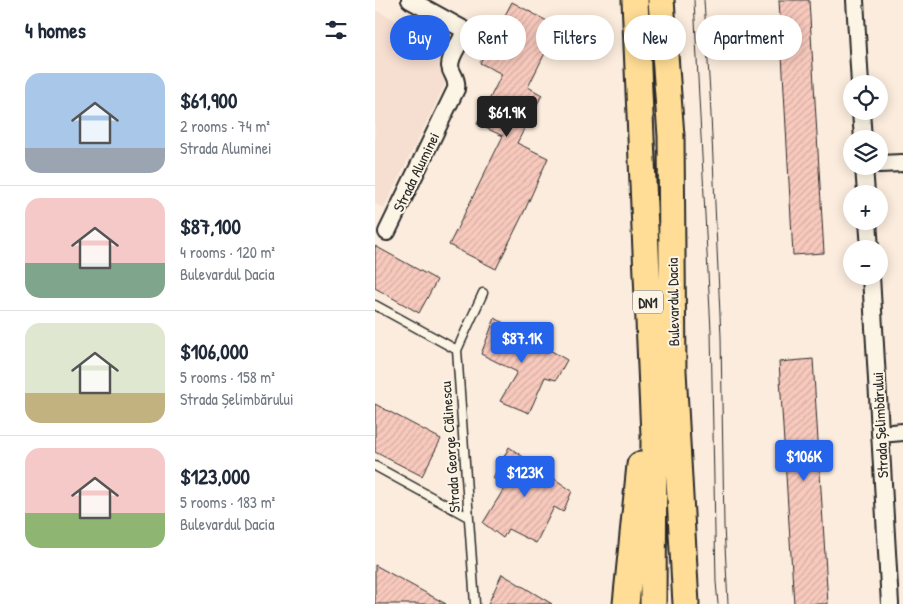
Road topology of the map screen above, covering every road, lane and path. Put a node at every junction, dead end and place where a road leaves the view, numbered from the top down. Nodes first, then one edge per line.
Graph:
1 (410, 0) edge
2 (635, 0) edge
3 (661, 0) edge
4 (855, 0) edge
5 (859, 75) edge
6 (903, 163) edge
7 (888, 164) edge
8 (387, 232) dead end
9 (872, 285) edge
10 (483, 293) dead end
11 (375, 305) edge
12 (457, 350) junction
13 (650, 351) junction
14 (903, 432) edge
15 (880, 434) junction
16 (375, 466) edge
17 (468, 517) junction
18 (685, 569) junction
19 (475, 604) edge
20 (626, 604) edge
21 (653, 604) edge
22 (686, 604) edge
23 (699, 604) edge
24 (890, 604) edge

1 - 8 street, Strada Aluminei
2 - 13 main road, Bulevardul Dacia / DN1
3 - 18 main road, Bulevardul Dacia / DN1
4 - 5 street
6 - 7 street
9 - 15 street, Strada Șelimbărului
10 - 12 lane, Strada George Călinescu
11 - 12 lane
12 - 17 lane, Strada George Călinescu
13 - 20 main road, DN1
13 - 21 main road, Bulevardul Dacia / DN1
14 - 15 street
15 - 24 street, Strada Șelimbărului
16 - 17 lane
17 - 19 lane, Strada George Călinescu
18 - 22 main road, Bulevardul Dacia / DN1
18 - 23 main road

